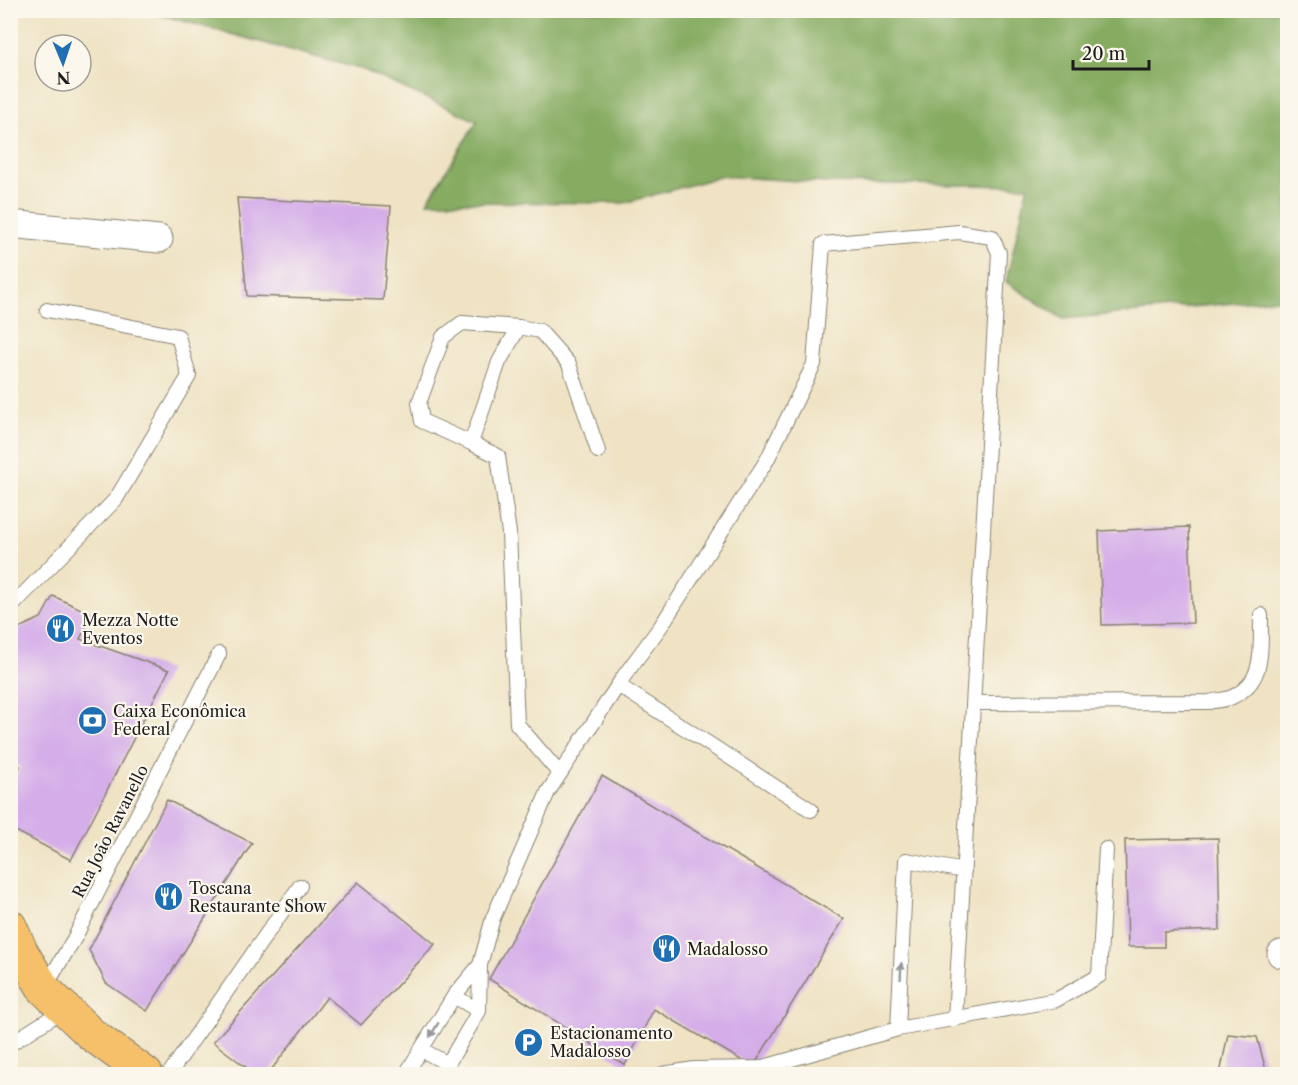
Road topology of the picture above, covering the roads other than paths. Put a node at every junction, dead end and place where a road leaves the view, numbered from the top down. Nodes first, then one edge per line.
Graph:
1 (10, 224) edge
2 (159, 239) dead end
3 (47, 310) dead end
4 (519, 327) junction
5 (471, 443) junction
6 (598, 451) dead end
7 (10, 608) edge
8 (1261, 615) dead end
9 (219, 654) dead end
10 (618, 686) junction
11 (973, 703) junction
12 (560, 774) junction
13 (811, 810) dead end
14 (1106, 849) dead end
15 (964, 871) junction
16 (300, 886) dead end
17 (14, 946) edge
18 (480, 965) junction
19 (454, 996) junction
20 (55, 999) junction
21 (479, 1011) junction
22 (955, 1019) junction
23 (898, 1029) junction
24 (10, 1044) edge
25 (422, 1050) junction
26 (445, 1069) edge
27 (146, 1074) edge
28 (169, 1074) edge
29 (406, 1074) edge
30 (663, 1074) edge

1 - 2 street
3 - 7 lane
4 - 5 lane
4 - 5 lane
4 - 6 lane
5 - 12 lane
8 - 11 lane
9 - 20 lane, Rua João Ravanello
10 - 11 lane
10 - 12 lane
10 - 13 lane
11 - 15 lane
12 - 18 lane
14 - 22 lane
15 - 22 lane
23 -> 15 lane
16 - 28 lane
17 - 20 main road
18 - 19 lane
18 - 21 lane
19 - 21 lane
19 -> 25 lane
20 - 24 lane
20 - 27 main road
21 - 26 lane
22 - 23 lane
23 - 30 lane
25 - 26 lane
25 - 29 lane

